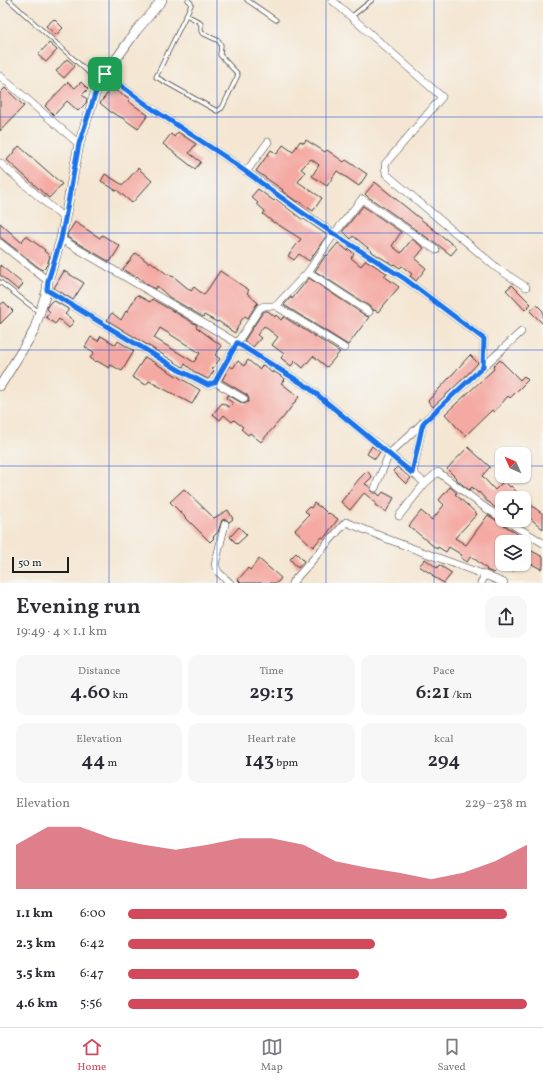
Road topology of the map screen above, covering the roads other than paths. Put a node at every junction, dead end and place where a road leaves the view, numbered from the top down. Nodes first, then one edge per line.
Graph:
1 (9, 0) edge
2 (162, 0) edge
3 (188, 0) edge
4 (248, 0) edge
5 (332, 0) edge
6 (372, 0) edge
7 (186, 15) junction
8 (351, 17) junction
9 (276, 20) dead end
10 (105, 74) junction
11 (0, 76) edge
12 (98, 85) junction
13 (268, 142) dead end
14 (79, 144) junction
15 (0, 162) edge
16 (246, 172) junction
17 (65, 219) junction
18 (334, 234) junction
19 (61, 239) junction
20 (0, 244) edge
21 (436, 250) dead end
22 (308, 272) junction
23 (0, 282) edge
24 (48, 285) junction
25 (526, 287) dead end
26 (276, 306) junction
27 (40, 312) junction
28 (369, 312) dead end
29 (521, 332) dead end
30 (237, 343) junction
31 (344, 348) dead end
32 (483, 367) junction
33 (215, 382) junction
34 (0, 386) edge
35 (244, 399) dead end
36 (424, 422) junction
37 (389, 454) junction
38 (412, 473) junction
39 (426, 483) junction
40 (375, 488) dead end
41 (495, 514) edge
42 (399, 516) dead end
43 (225, 524) dead end
44 (517, 527) edge
45 (543, 543) edge
46 (484, 575) junction
47 (230, 583) edge
48 (292, 583) edge
49 (480, 583) edge
50 (504, 583) edge

1 - 12 lane
2 - 10 street
3 - 7 lane
4 - 9 lane
5 - 8 street
6 - 8 lane
7 - 7 lane
8 - 25 street
10 - 12 street
10 - 16 street
11 - 14 street
12 - 14 street
13 - 16 street
14 - 17 street
15 - 17 street
16 - 18 street
17 - 19 street
18 - 21 street
18 - 22 street
18 - 32 street
19 - 24 street
19 - 30 street
20 - 24 street
22 - 26 street
22 - 28 street
23 - 27 lane
24 - 27 street
24 - 33 street
26 - 30 street
26 - 31 street
27 - 34 street
29 - 32 street
30 - 33 street
30 - 37 street
32 - 36 street
33 - 35 street
36 - 37 street
36 - 38 street
37 - 38 street
37 - 40 street
38 - 39 street
39 - 41 street
39 - 42 street
43 - 47 street
44 - 45 street
46 - 48 street
46 - 49 street
46 - 50 street

